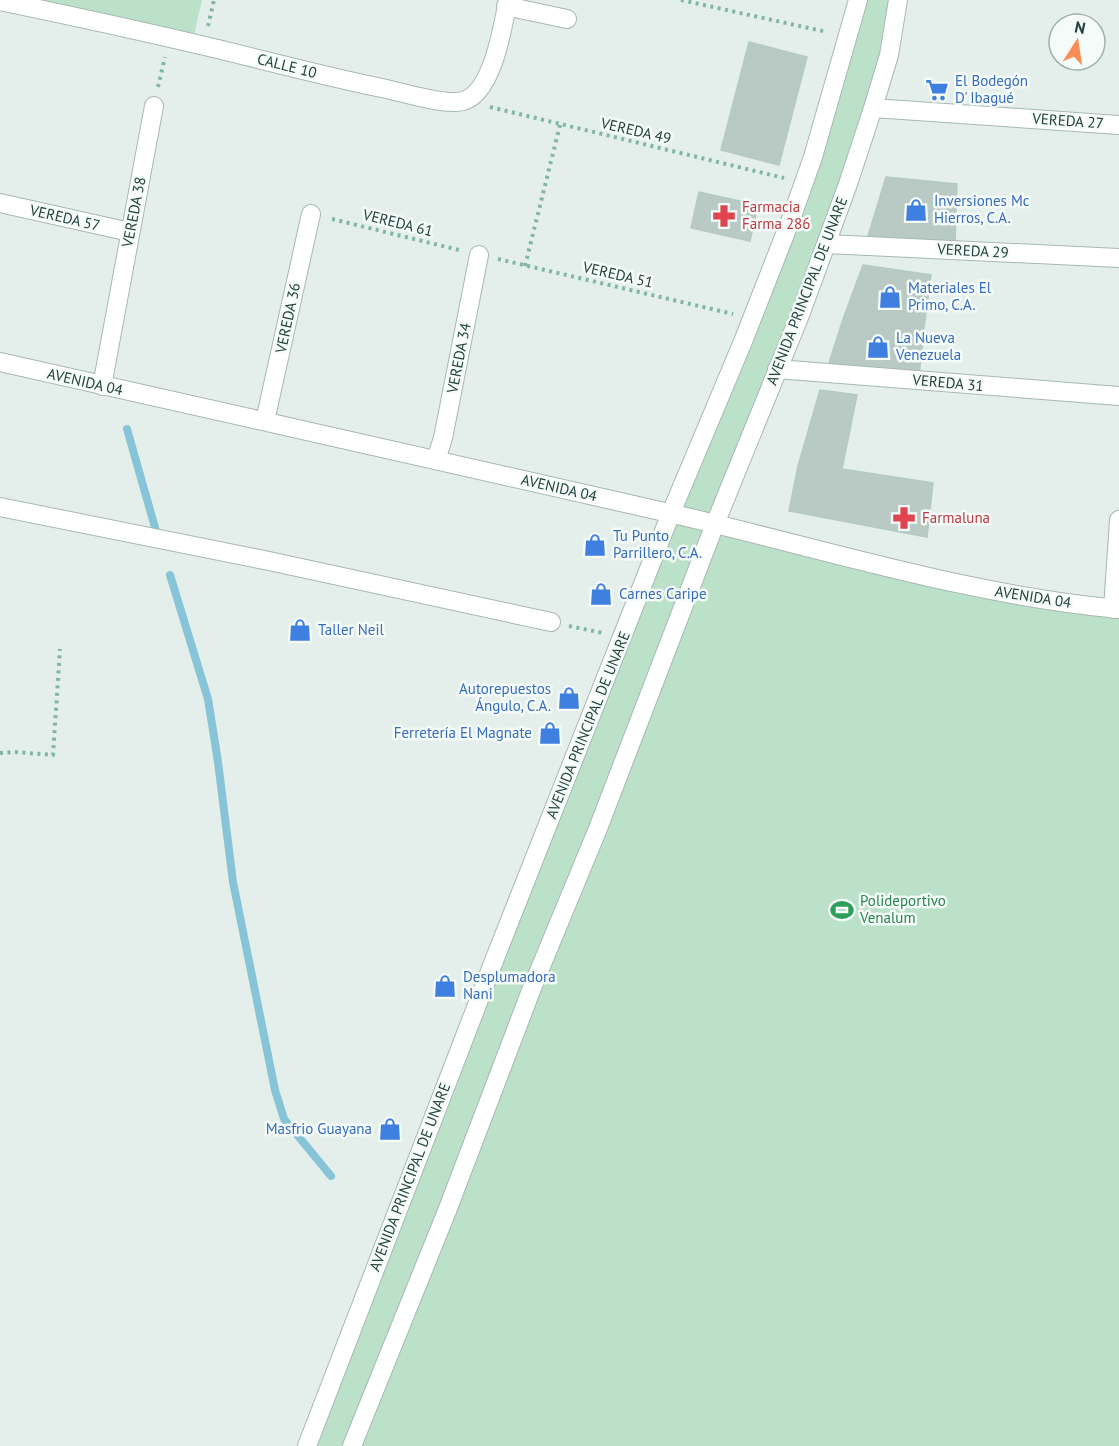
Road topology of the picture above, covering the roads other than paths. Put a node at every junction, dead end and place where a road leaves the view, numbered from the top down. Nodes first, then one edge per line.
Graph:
1 (0, 0) edge
2 (858, 0) edge
3 (898, 0) edge
4 (507, 3) edge
5 (567, 19) dead end
6 (154, 106) road end
7 (873, 108) junction
8 (1119, 124) edge
9 (0, 203) edge
10 (311, 214) road end
11 (130, 232) junction
12 (827, 243) junction
13 (479, 255) road end
14 (1119, 258) edge
15 (0, 362) edge
16 (777, 369) junction
17 (102, 386) junction
18 (1119, 396) edge
19 (265, 421) junction
20 (436, 460) junction
21 (0, 507) edge
22 (671, 513) junction
23 (1119, 520) edge
24 (715, 524) junction
25 (1116, 609) edge
26 (550, 622) road end
27 (307, 1446) edge
28 (352, 1446) edge

1 - 4 street, CALLE 10
2 - 22 street, AVENIDA PRINCIPAL DE UNARE
3 - 7 street, AVENIDA PRINCIPAL DE UNARE
4 - 5 street
6 - 11 street, VEREDA 38
7 - 8 street, VEREDA 27
7 - 12 street, AVENIDA PRINCIPAL DE UNARE
9 - 11 street, VEREDA 57
10 - 19 street, VEREDA 36
11 - 17 street, VEREDA 38
12 - 14 street, VEREDA 29
12 - 16 street, AVENIDA PRINCIPAL DE UNARE
13 - 20 street, VEREDA 34
15 - 17 street, AVENIDA 04
16 - 18 street, VEREDA 31
16 - 24 street, AVENIDA PRINCIPAL DE UNARE
17 - 19 street, AVENIDA 04
19 - 20 street, AVENIDA 04
20 - 22 street, AVENIDA 04
21 - 26 street
22 - 24 street, AVENIDA 04
22 - 27 street, AVENIDA PRINCIPAL DE UNARE
23 - 25 street
24 - 25 street, AVENIDA 04
24 - 28 street, AVENIDA PRINCIPAL DE UNARE

